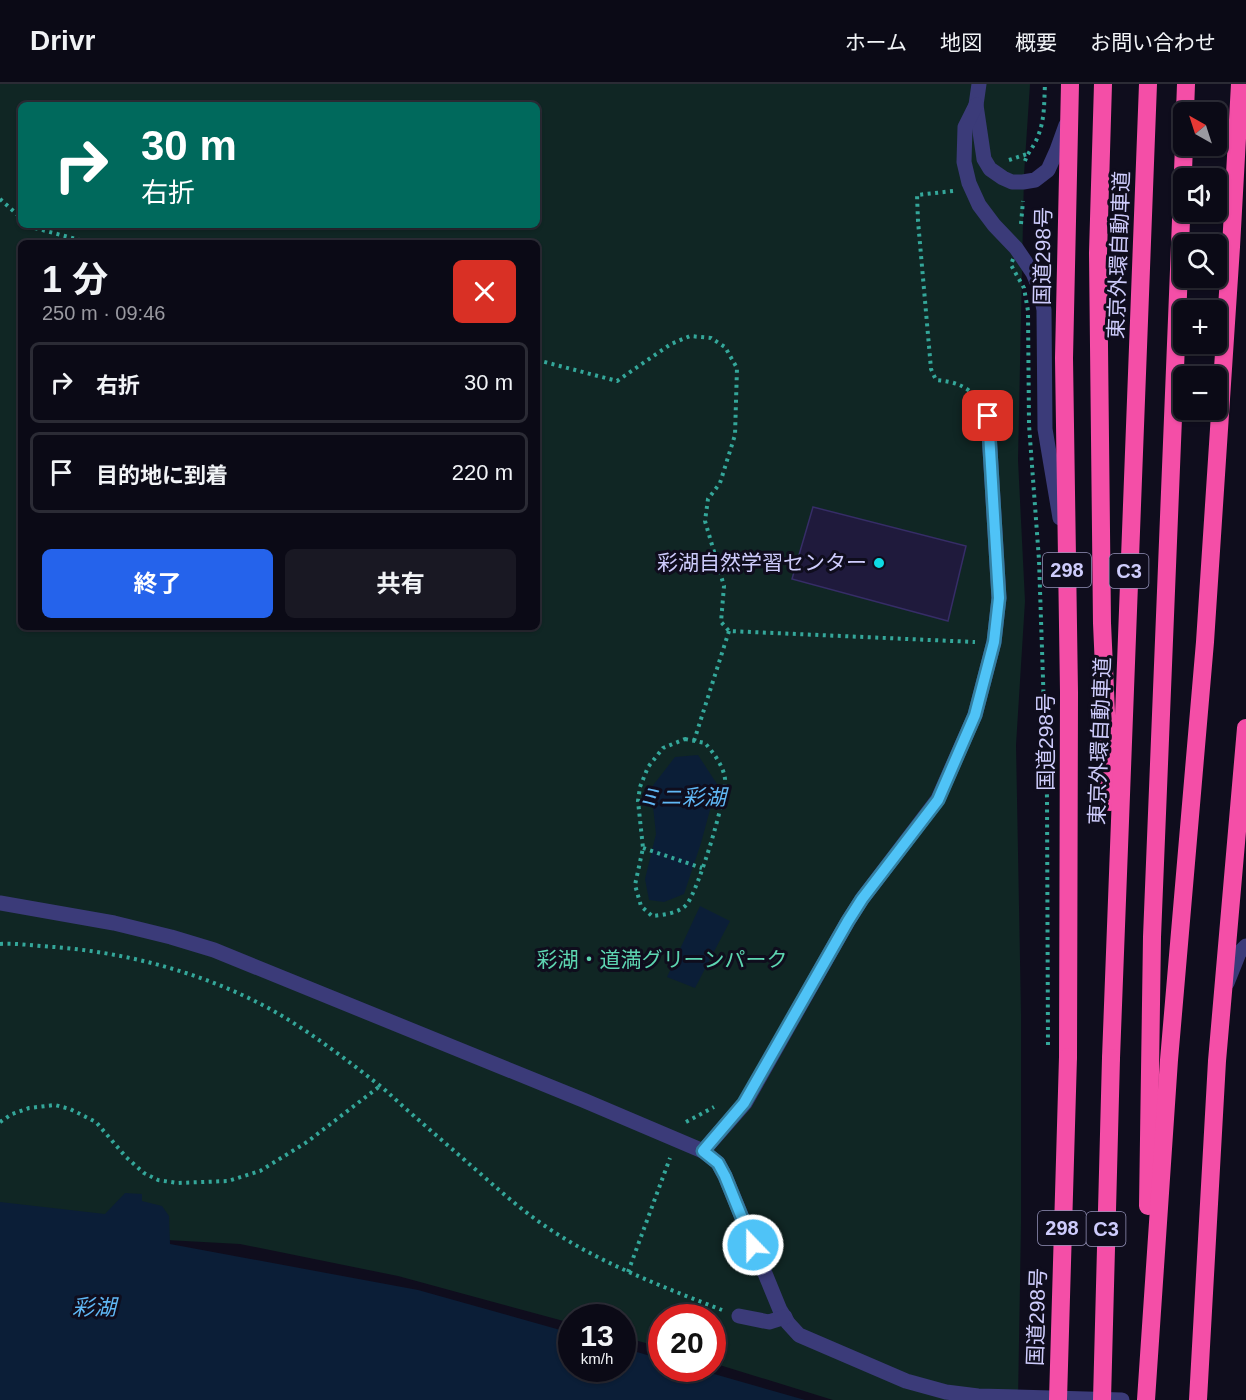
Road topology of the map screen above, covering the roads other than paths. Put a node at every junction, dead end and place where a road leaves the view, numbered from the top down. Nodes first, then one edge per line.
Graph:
1 (979, 84) edge
2 (1070, 84) edge
3 (1103, 84) edge
4 (1148, 84) edge
5 (1186, 84) edge
6 (1240, 84) edge
7 (1185, 102) edge
8 (976, 105) junction
9 (1069, 114) junction
10 (1184, 156) edge
11 (988, 416) road end
12 (1067, 558) junction
13 (1246, 728) edge
14 (0, 903) edge
15 (1116, 935) junction
16 (1246, 946) edge
17 (1223, 991) junction
18 (703, 1151) junction
19 (739, 1316) road end
20 (785, 1317) junction
21 (1058, 1400) edge
22 (1102, 1400) edge
23 (1122, 1400) edge
24 (1145, 1400) edge
25 (1198, 1400) edge

1 - 8 lane
2 - 9 highway, 国道298号 / 298
3 - 15 highway
4 - 15 highway, 東京外環自動車道 / C3
5 - 7 highway
6 - 24 highway
8 - 9 lane
8 - 12 lane
9 - 12 highway, 国道298号 / 298
10 - 24 highway, C3
11 - 18 lane
12 - 21 highway, 国道298号 / 298, bridge
13 - 17 highway
14 - 18 lane
15 - 22 highway, 東京外環自動車道 / C3, bridge
16 - 17 lane
17 - 25 highway
18 - 20 lane
19 - 20 lane
20 - 23 lane

